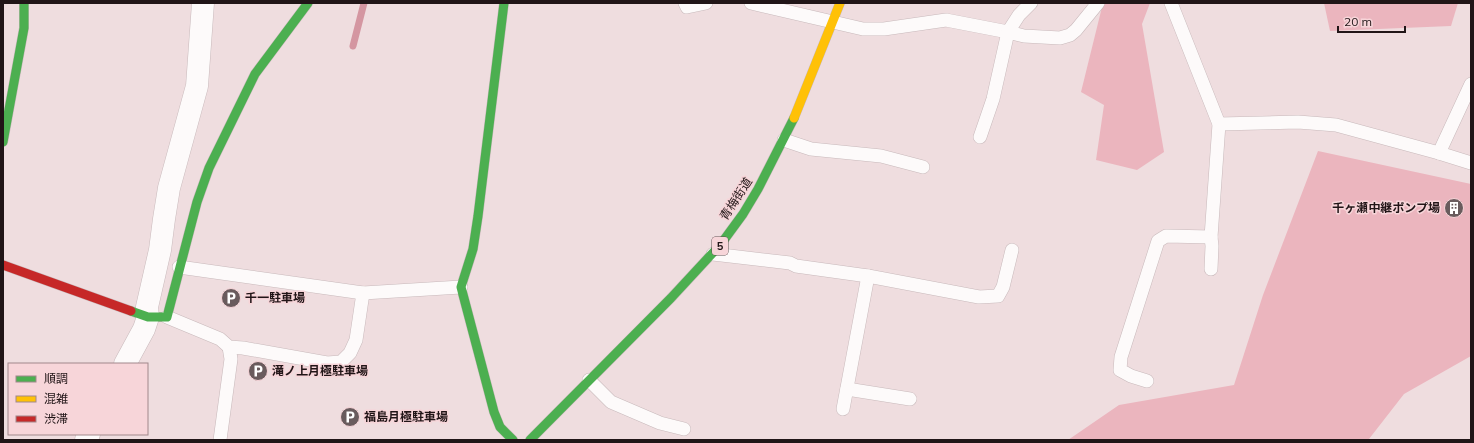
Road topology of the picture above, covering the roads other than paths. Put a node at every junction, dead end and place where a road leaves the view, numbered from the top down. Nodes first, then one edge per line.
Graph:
1 (24, 3) edge
2 (203, 3) edge
3 (308, 3) edge
4 (504, 3) edge
5 (685, 3) edge
6 (706, 3) edge
7 (750, 3) edge
8 (840, 3) edge
9 (1032, 3) edge
10 (1098, 3) edge
11 (1171, 3) edge
12 (832, 23) junction
13 (1008, 32) junction
14 (1471, 84) edge
15 (1219, 124) junction
16 (980, 137) dead end
17 (784, 140) junction
18 (3, 142) edge
19 (1439, 153) junction
20 (1471, 163) edge
21 (923, 167) dead end
22 (1211, 237) junction
23 (1012, 250) dead end
24 (713, 254) junction
25 (3, 265) edge
26 (180, 267) junction
27 (1211, 268) dead end
28 (868, 276) junction
29 (461, 287) junction
30 (363, 292) junction
31 (158, 317) junction
32 (229, 347) junction
33 (127, 363) edge
34 (590, 380) junction
35 (1146, 381) dead end
36 (847, 389) junction
37 (910, 399) dead end
38 (843, 409) dead end
39 (684, 429) dead end
40 (220, 440) edge
41 (513, 440) edge
42 (530, 440) edge

1 - 18 street
2 - 31 street
3 - 26 street
4 - 29 street
5 - 6 lane
7 - 12 lane
8 - 12 street, 青梅街道 / 5
9 - 13 lane
10 - 13 lane
11 - 15 lane
12 - 13 lane
12 - 17 street, 青梅街道 / 5
13 - 16 lane
14 - 19 lane
15 - 19 lane
15 - 22 lane
17 - 21 lane
17 - 24 street, 青梅街道 / 5
19 - 20 lane
22 - 27 lane
22 - 35 lane
23 - 28 lane
24 - 28 lane
24 - 34 street, 青梅街道 / 5
25 - 31 street
26 - 30 lane
26 - 31 street
28 - 36 lane
29 - 30 lane
29 - 41 street
30 - 32 lane
31 - 32 lane
31 - 33 street
32 - 40 lane
34 - 39 lane
34 - 42 street, 青梅街道 / 5
36 - 37 lane
36 - 38 lane

